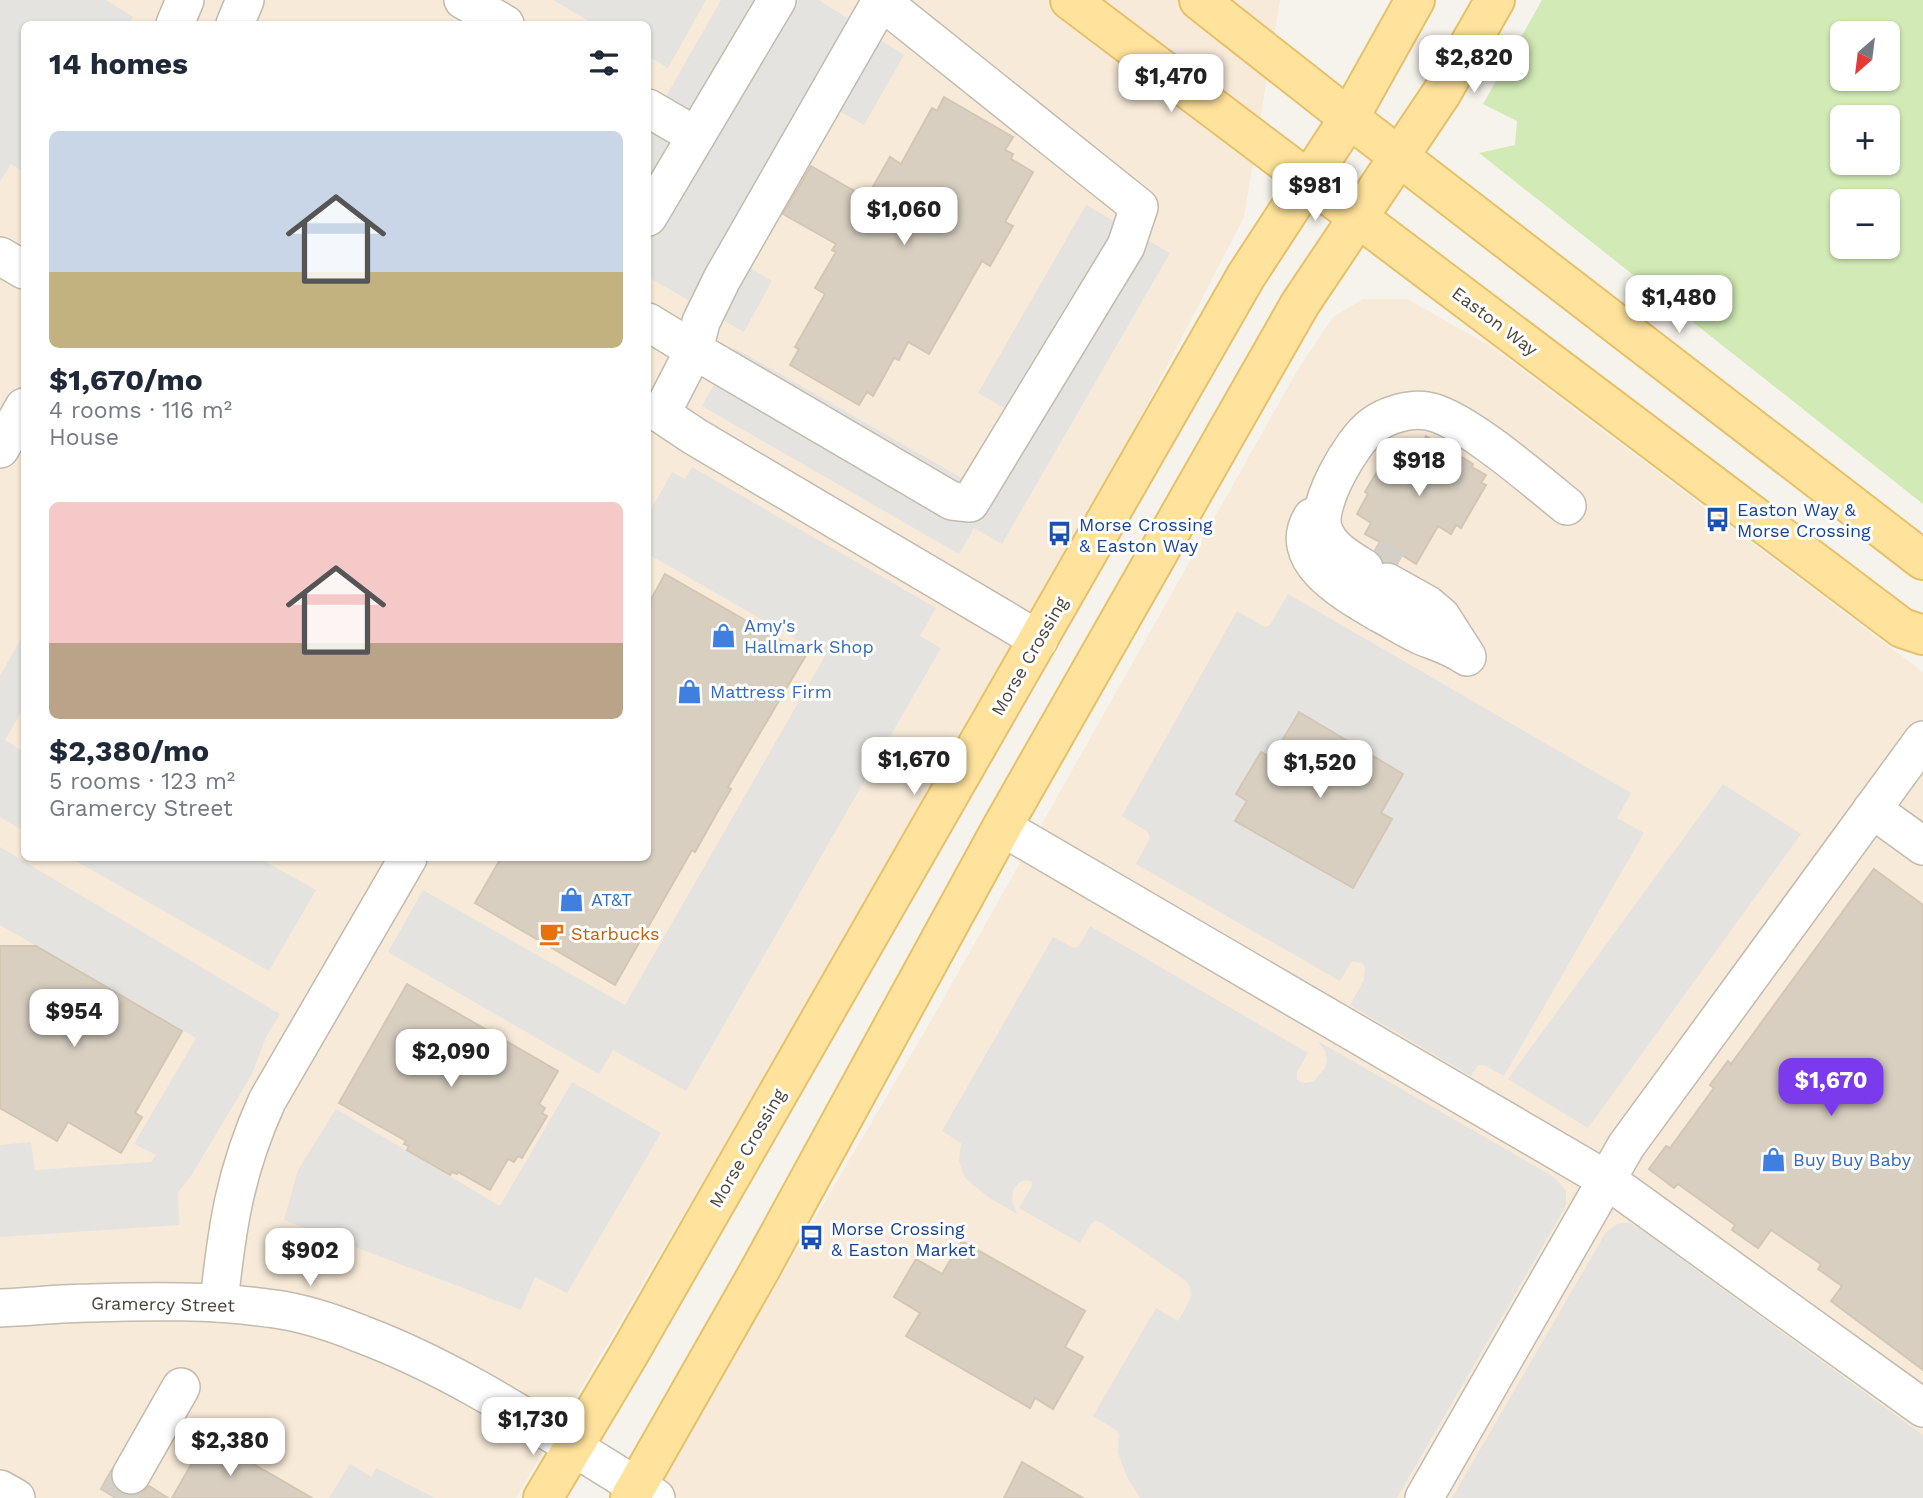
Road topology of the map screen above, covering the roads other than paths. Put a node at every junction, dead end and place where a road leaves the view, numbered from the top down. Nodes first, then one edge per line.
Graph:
1 (185, 0) edge
2 (245, 0) edge
3 (463, 0) edge
4 (777, 0) edge
5 (1070, 0) edge
6 (1199, 0) edge
7 (1415, 0) edge
8 (1495, 0) edge
9 (881, 1) edge
10 (176, 21) edge
11 (236, 21) edge
12 (500, 21) edge
13 (651, 110) edge
14 (1349, 118) junction
15 (696, 136) junction
16 (1399, 157) junction
17 (1307, 180) junction
18 (651, 212) edge
19 (1358, 217) junction
20 (0, 256) edge
21 (21, 268) edge
22 (651, 324) edge
23 (694, 350) junction
24 (21, 412) edge
25 (652, 419) edge
26 (0, 449) edge
27 (1329, 491) junction
28 (1567, 506) dead end
29 (1923, 560) edge
30 (1923, 635) edge
31 (1039, 640) junction
32 (1923, 740) edge
33 (1872, 809) junction
34 (1002, 827) junction
35 (1923, 846) edge
36 (406, 861) edge
37 (1607, 1180) junction
38 (219, 1303) junction
39 (0, 1308) edge
40 (181, 1387) dead end
41 (1923, 1408) edge
42 (574, 1447) junction
43 (131, 1475) tunnel mouth
44 (0, 1489) edge
45 (641, 1494) edge
46 (16, 1498) edge
47 (543, 1498) edge
48 (1424, 1498) edge

1 - 10 street
2 - 11 street
3 - 12 street
4 - 15 street
5 - 17 main road, Easton Way
6 - 14 main road
7 - 14 main road, Morse Crossing
8 - 16 main road
9 - 23 street
9 - 23 street
13 - 15 street
14 - 16 main road
14 - 17 main road, Morse Crossing
15 - 18 street
16 - 19 main road
16 - 29 main road
17 - 19 main road, Easton Way
17 - 31 main road, Morse Crossing
19 - 30 main road, Easton Way
19 - 34 main road
20 - 21 street
22 - 23 street
23 - 25 street
24 - 26 street
25 - 31 street
27 - 27 street
27 - 28 street
31 - 42 main road, Morse Crossing
32 - 33 street
33 - 35 street
33 - 37 street
34 - 37 street
34 - 45 main road
36 - 38 street
37 - 41 street
37 - 48 street
38 - 39 street, Gramercy Street
38 - 42 street, Gramercy Street
40 - 43 street
42 - 45 street, Gramercy Street
42 - 47 main road, Morse Crossing
44 - 46 street

